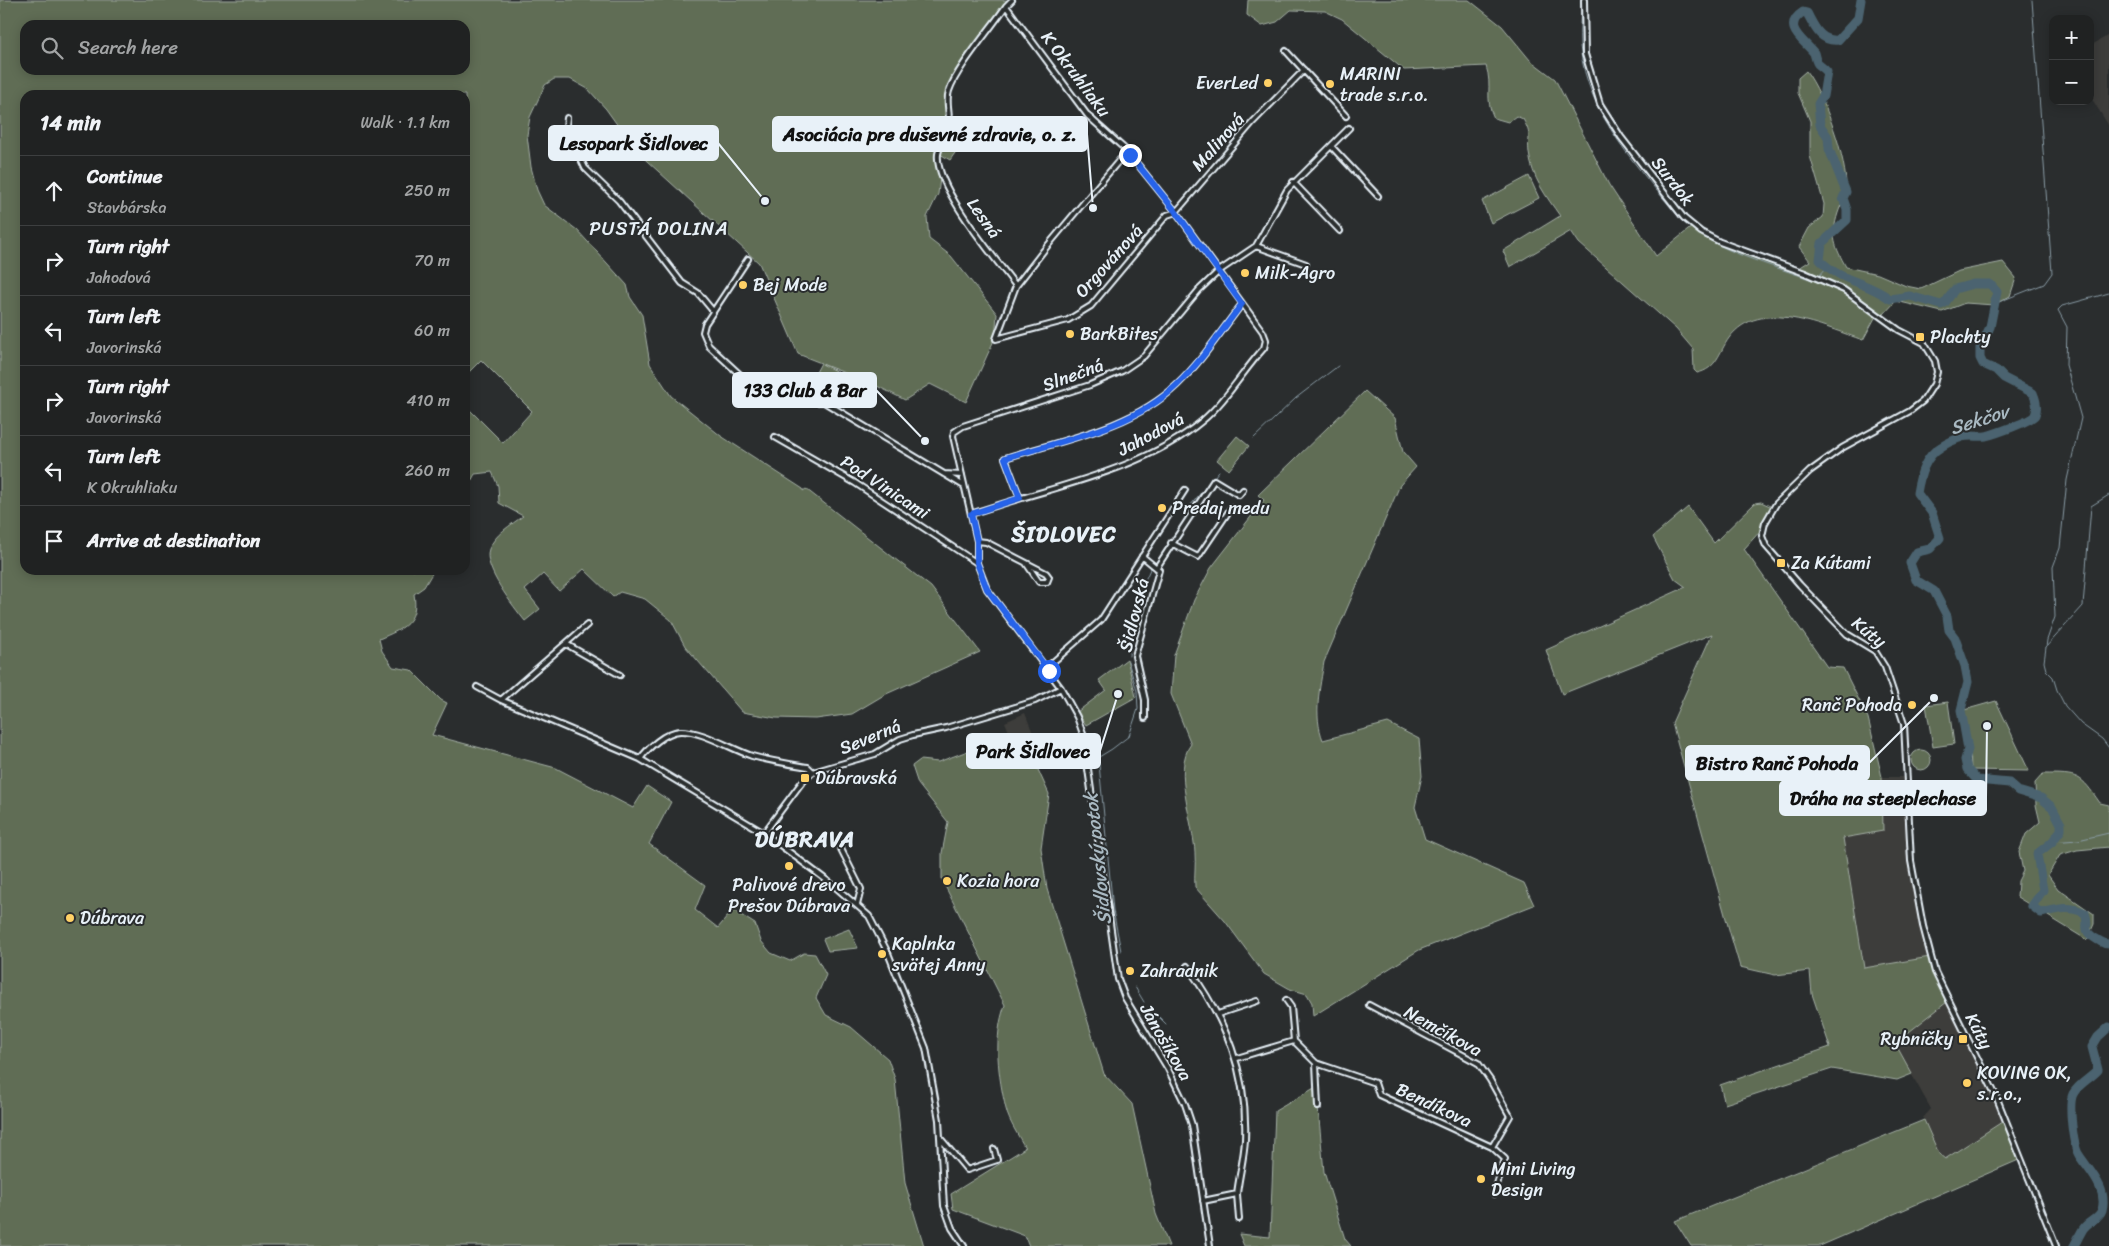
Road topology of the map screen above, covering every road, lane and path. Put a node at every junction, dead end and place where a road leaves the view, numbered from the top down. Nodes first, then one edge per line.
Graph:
1 (1012, 0) edge
2 (1584, 0) edge
3 (1006, 6) junction
4 (1286, 51) dead end
5 (1304, 70) junction
6 (1346, 116) dead end
7 (567, 118) dead end
8 (1349, 128) dead end
9 (1331, 146) junction
10 (1127, 151) junction
11 (1294, 182) junction
12 (1378, 196) dead end
13 (1176, 212) junction
14 (1340, 231) dead end
15 (1256, 246) junction
16 (748, 259) dead end
17 (1306, 264) dead end
18 (1219, 271) junction
19 (1016, 286) junction
20 (1844, 290) joint
21 (1242, 304) junction
22 (713, 310) junction
23 (775, 436) dead end
24 (940, 473) junction
25 (962, 475) junction
26 (964, 486) junction
27 (1185, 490) dead end
28 (1243, 490) dead end
29 (1020, 498) junction
30 (1231, 508) dead end
31 (971, 514) junction
32 (977, 541) junction
33 (1171, 543) junction
34 (1142, 556) junction
35 (977, 563) junction
36 (1026, 563) junction
37 (1157, 567) junction
38 (587, 625) dead end
39 (566, 644) junction
40 (1046, 668) junction
41 (620, 675) dead end
42 (477, 686) dead end
43 (1061, 688) junction
44 (501, 700) junction
45 (1145, 718) dead end
46 (640, 759) junction
47 (813, 772) junction
48 (764, 833) junction
49 (838, 843) dead end
50 (857, 905) junction
51 (1186, 966) dead end
52 (1286, 1000) dead end
53 (1256, 1001) dead end
54 (1369, 1006) dead end
55 (1218, 1014) junction
56 (1294, 1041) junction
57 (1237, 1058) junction
58 (1316, 1064) junction
59 (1318, 1106) dead end
60 (940, 1139) junction
61 (1492, 1147) junction
62 (994, 1149) dead end
63 (1237, 1194) junction
64 (1494, 1194) dead end
65 (1204, 1201) junction
66 (1239, 1219) dead end
67 (964, 1246) edge
68 (1210, 1246) edge
69 (2056, 1246) edge

1 - 3 street
2 - 20 street, Surdok
3 - 10 street, K Okruhliaku
3 - 19 street, Lesná
4 - 5 street
5 - 6 street
5 - 13 street, Malinová
7 - 22 street
8 - 9 street
9 - 11 street
9 - 12 street
10 - 13 street, K Okruhliaku
10 - 19 street
11 - 14 street
11 - 15 street
13 - 18 street, K Okruhliaku
13 - 19 street, Orgovánová
15 - 17 street
15 - 18 street, Slnečná
16 - 22 street
18 - 21 street, K Okruhliaku
18 - 25 street, Slnečná
20 - 69 street, Kúty
21 - 29 street
21 - 29 street, Jahodová
22 - 24 street
23 - 35 street, Pod Vinicami
24 - 25 street
24 - 26 street
25 - 26 street, Slnečná
26 - 31 street, Slnečná
27 - 34 street, Šidlovská
28 - 33 street
29 - 31 street, Jahodová
30 - 33 street
31 - 32 street, Slnečná
32 - 35 street, Slnečná
32 - 36 street
33 - 37 street
34 - 37 street, Šidlovská
34 - 40 street, Šidlovská
35 - 40 street, Jánošíkova
36 - 36 street
37 - 45 street, Šidlovská
38 - 39 street
39 - 41 street
39 - 44 street
40 - 43 street, Jánošíkova
42 - 44 street
43 - 47 street, Severná
43 - 65 street, Jánošíkova
44 - 46 street
46 - 47 street
46 - 48 street
47 - 48 street
48 - 50 street
49 - 50 street
50 - 60 street
51 - 55 street
52 - 56 street
53 - 55 street
54 - 61 street, Nemčíkova
55 - 57 street
56 - 57 street
56 - 58 street, Bendíkova
57 - 63 street
58 - 59 street
58 - 61 street, Bendíkova
60 - 62 street
60 - 67 street
61 - 64 street
63 - 65 street
63 - 66 street
65 - 68 street, Jánošíkova

